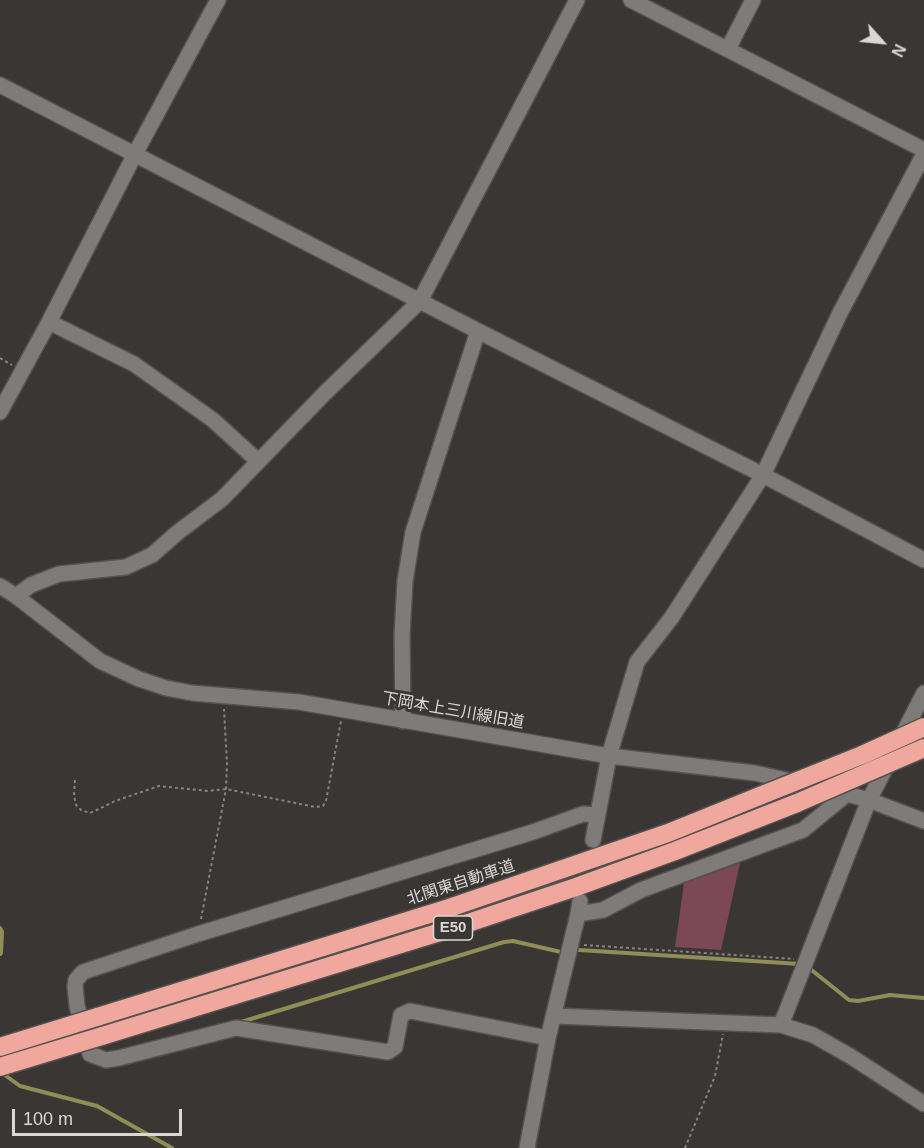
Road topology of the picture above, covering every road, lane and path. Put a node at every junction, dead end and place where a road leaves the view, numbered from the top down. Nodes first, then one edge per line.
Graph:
1 (218, 0) edge
2 (577, 0) edge
3 (631, 0) edge
4 (753, 0) edge
5 (728, 49) junction
6 (0, 85) edge
7 (924, 152) edge
8 (135, 154) junction
9 (420, 301) junction
10 (49, 322) junction
11 (478, 331) junction
12 (0, 412) edge
13 (258, 461) junction
14 (763, 475) junction
15 (924, 560) edge
16 (0, 586) edge
17 (16, 596) junction
18 (924, 693) edge
19 (224, 696) junction
20 (344, 709) junction
21 (403, 721) junction
22 (924, 727) edge
23 (924, 748) edge
24 (609, 756) junction
25 (75, 780) dead end
26 (225, 789) junction
27 (847, 794) junction
28 (868, 800) junction
29 (597, 815) junction
30 (924, 821) edge
31 (592, 840) dead end
32 (198, 934) junction
33 (571, 944) junction
34 (806, 960) junction
35 (554, 1016) junction
36 (725, 1023) junction
37 (781, 1025) junction
38 (548, 1038) junction
39 (0, 1047) edge
40 (0, 1067) edge
41 (924, 1104) edge
42 (527, 1148) edge
43 (686, 1148) edge

1 - 8 street
2 - 9 street
3 - 5 street
4 - 5 street
5 - 7 street
6 - 8 street
7 - 14 street
8 - 9 street
8 - 10 street
9 - 11 street
9 - 13 street
10 - 12 street
10 - 13 street
11 - 14 street
11 - 21 street
13 - 17 street
14 - 15 street
14 - 24 street
16 - 17 street, 下岡本上三川線旧道
17 - 19 street, 下岡本上三川線旧道
18 - 28 street
19 - 20 street, 下岡本上三川線旧道
19 - 26 path
20 - 21 street, 下岡本上三川線旧道
20 - 26 path
21 - 24 street, 下岡本上三川線旧道
22 - 39 highway, 北関東自動車道 / E50, bridge
23 - 40 highway, E50, bridge
24 - 27 street, 下岡本上三川線旧道
24 - 29 street
25 - 26 path
26 - 32 path
27 - 28 street, 下岡本上三川線旧道
27 - 33 street
28 - 30 street, 下岡本上三川線旧道
28 - 34 street
29 - 31 street
29 - 32 street
32 - 38 street
33 - 34 path
33 - 35 street
34 - 37 street
35 - 36 street
35 - 38 street
36 - 37 street
36 - 43 path
37 - 41 street
38 - 42 street

